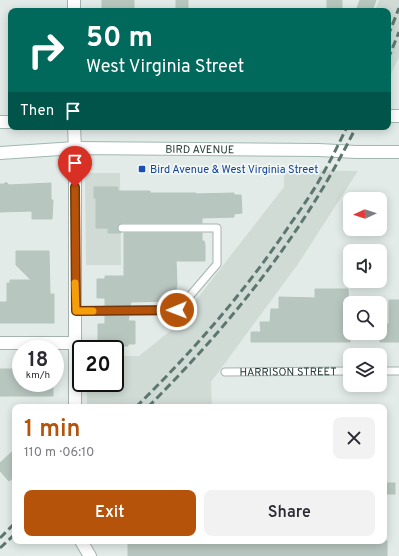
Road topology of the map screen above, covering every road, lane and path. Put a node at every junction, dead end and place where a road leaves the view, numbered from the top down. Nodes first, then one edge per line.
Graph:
1 (74, 130) edge
2 (75, 148) junction
3 (399, 152) edge
4 (0, 153) edge
5 (122, 228) dead end
6 (76, 311) junction
7 (75, 340) edge
8 (0, 343) edge
9 (72, 343) edge
10 (343, 371) edge
11 (387, 371) edge
12 (399, 371) edge
13 (225, 372) dead end
14 (75, 392) edge
15 (75, 404) edge
16 (83, 544) edge
17 (90, 556) edge

1 - 2 main road
2 - 3 main road, BIRD AVENUE
2 - 4 main road, BIRD AVENUE
2 - 6 main road
5 - 6 lane
6 - 7 main road
8 - 9 main road
10 - 13 lane, HARRISON STREET
11 - 12 lane
14 - 15 main road
16 - 17 main road

